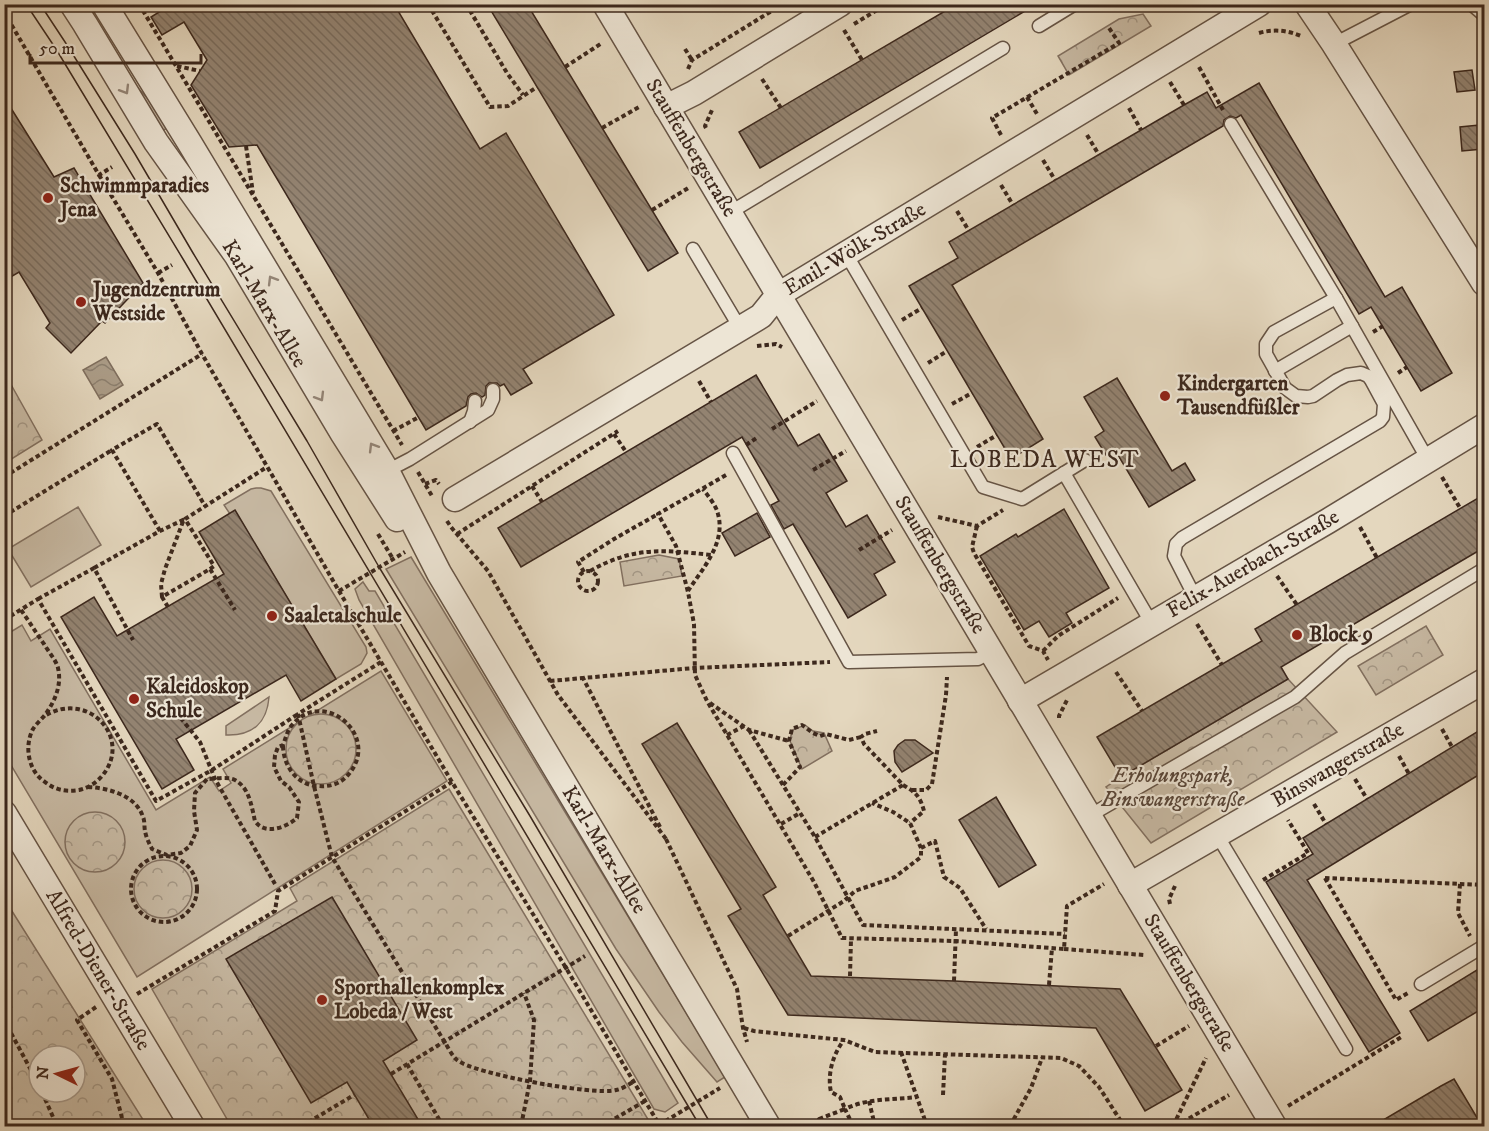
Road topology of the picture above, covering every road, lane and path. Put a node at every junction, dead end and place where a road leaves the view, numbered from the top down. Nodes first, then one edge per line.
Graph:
1 (72, 4) edge
2 (104, 4) edge
3 (139, 4) edge
4 (428, 4) edge
5 (466, 4) edge
6 (605, 4) edge
7 (783, 4) edge
8 (939, 4) edge
9 (1075, 4) edge
10 (1259, 4) edge
11 (1307, 4) edge
12 (1411, 4) edge
13 (1471, 4) edge
14 (838, 5) edge
15 (4, 12) edge
16 (944, 12) dead end
17 (1485, 15) edge
18 (1039, 26) dead end
19 (1109, 28) dead end
20 (844, 30) dead end
21 (1259, 33) dead end
22 (608, 39) dead end
23 (1306, 39) dead end
24 (1334, 44) junction
25 (1003, 48) dead end
26 (685, 49) dead end
27 (692, 60) junction
28 (862, 60) dead end
29 (1205, 61) dead end
30 (176, 66) junction
31 (565, 67) dead end
32 (200, 71) dead end
33 (684, 79) dead end
34 (762, 79) dead end
35 (537, 87) dead end
36 (1162, 87) dead end
37 (523, 95) junction
38 (1137, 103) dead end
39 (656, 105) junction
40 (1184, 105) dead end
41 (781, 108) dead end
42 (1129, 108) junction
43 (1121, 113) dead end
44 (1231, 124) joint
45 (602, 128) dead end
46 (1095, 129) dead end
47 (1142, 130) dead end
48 (1087, 134) junction
49 (1078, 139) dead end
50 (246, 146) dead end
51 (1012, 154) junction
52 (1052, 155) dead end
53 (1099, 155) dead end
54 (1043, 160) junction
55 (1035, 165) dead end
56 (112, 167) dead end
57 (99, 175) junction
58 (1010, 180) dead end
59 (1055, 180) dead end
60 (693, 185) dead end
61 (1001, 185) junction
62 (993, 190) dead end
63 (254, 197) junction
64 (1013, 205) dead end
65 (966, 206) dead end
66 (652, 210) dead end
67 (957, 211) junction
68 (729, 213) junction
69 (947, 217) dead end
70 (969, 231) dead end
71 (693, 249) dead end
72 (846, 254) junction
73 (172, 265) dead end
74 (158, 273) junction
75 (1485, 282) edge
76 (778, 295) junction
77 (1336, 298) junction
78 (922, 308) dead end
79 (906, 318) dead end
80 (1352, 326) junction
81 (747, 337) junction
82 (788, 351) dead end
83 (947, 351) dead end
84 (202, 354) junction
85 (931, 361) dead end
86 (1275, 371) junction
87 (708, 375) dead end
88 (699, 381) junction
89 (689, 387) dead end
90 (493, 390) dead end
91 (972, 393) dead end
92 (475, 400) dead end
93 (820, 400) dead end
94 (711, 402) dead end
95 (954, 403) dead end
96 (419, 417) dead end
97 (470, 423) junction
98 (1485, 426) edge
99 (623, 428) dead end
100 (772, 429) dead end
101 (393, 431) junction
102 (614, 434) junction
103 (997, 435) dead end
104 (758, 437) dead end
105 (978, 446) dead end
106 (850, 449) dead end
107 (112, 450) junction
108 (626, 452) dead end
109 (733, 453) junction
110 (410, 459) junction
111 (1085, 460) dead end
112 (267, 467) junction
113 (813, 470) dead end
114 (1430, 471) junction
115 (1064, 473) junction
116 (379, 475) junction
117 (4, 477) edge
118 (532, 486) junction
119 (703, 489) junction
120 (1022, 499) junction
121 (542, 502) dead end
122 (205, 506) junction
123 (445, 506) junction
124 (1460, 508) dead end
125 (658, 514) junction
126 (4, 516) edge
127 (185, 519) junction
128 (939, 525) dead end
129 (1359, 525) dead end
130 (977, 526) junction
131 (896, 528) dead end
132 (160, 531) junction
133 (457, 534) junction
134 (415, 546) junction
135 (859, 550) dead end
136 (678, 551) junction
137 (712, 555) junction
138 (1377, 558) dead end
139 (979, 563) junction
140 (973, 567) dead end
141 (93, 568) junction
142 (210, 569) junction
143 (1485, 569) edge
144 (590, 571) junction
145 (584, 572) junction
146 (438, 573) junction
147 (1267, 581) dead end
148 (1132, 589) junction
149 (339, 591) junction
150 (688, 592) junction
151 (162, 597) junction
152 (38, 599) junction
153 (1196, 599) junction
154 (1297, 605) dead end
155 (168, 607) dead end
156 (21, 610) junction
157 (235, 610) dead end
158 (4, 620) edge
159 (1152, 624) junction
160 (1190, 629) dead end
161 (134, 640) dead end
162 (1043, 651) junction
163 (991, 652) junction
164 (381, 662) junction
165 (849, 662) junction
166 (1222, 665) dead end
167 (694, 668) junction
168 (1053, 669) dead end
169 (947, 675) dead end
170 (1107, 676) dead end
171 (583, 678) junction
172 (550, 681) junction
173 (1485, 681) edge
174 (1070, 698) dead end
175 (707, 701) junction
176 (1020, 701) junction
177 (1142, 711) dead end
178 (176, 712) dead end
179 (299, 716) junction
180 (44, 717) junction
181 (1060, 722) dead end
182 (744, 726) junction
183 (749, 730) junction
184 (877, 731) dead end
185 (1432, 732) dead end
186 (727, 735) junction
187 (861, 737) junction
188 (789, 741) junction
189 (283, 745) junction
190 (1452, 747) dead end
191 (1397, 753) dead end
192 (212, 770) junction
193 (1363, 773) dead end
194 (1409, 774) dead end
195 (1355, 778) junction
196 (215, 779) junction
197 (452, 782) junction
198 (1347, 783) dead end
199 (783, 785) junction
200 (903, 785) junction
201 (314, 786) junction
202 (88, 787) junction
203 (912, 790) junction
204 (1322, 798) dead end
205 (1367, 799) dead end
206 (872, 803) junction
207 (1313, 803) junction
208 (1305, 808) dead end
209 (4, 813) edge
210 (800, 813) junction
211 (1296, 813) dead end
212 (1089, 816) junction
213 (1287, 818) junction
214 (910, 823) junction
215 (781, 824) junction
216 (1279, 824) dead end
217 (1326, 825) dead end
218 (1217, 835) junction
219 (815, 837) junction
220 (666, 839) junction
221 (921, 848) junction
222 (167, 855) junction
223 (332, 857) junction
224 (1182, 882) dead end
225 (1119, 883) junction
226 (275, 884) dead end
227 (1460, 884) junction
228 (1485, 885) edge
229 (1249, 888) junction
230 (847, 897) junction
231 (1170, 908) dead end
232 (828, 911) junction
233 (956, 929) junction
234 (987, 930) junction
235 (1065, 934) junction
236 (788, 936) dead end
237 (851, 939) junction
238 (955, 942) junction
239 (1052, 948) junction
240 (1481, 948) edge
241 (1064, 949) junction
242 (1148, 955) dead end
243 (585, 956) dead end
244 (566, 968) junction
245 (850, 976) dead end
246 (954, 981) dead end
247 (1421, 984) joint
248 (1049, 985) dead end
249 (524, 993) junction
250 (113, 996) junction
251 (4, 1020) edge
252 (1189, 1026) dead end
253 (743, 1028) junction
254 (1403, 1036) dead end
255 (844, 1040) junction
256 (444, 1041) junction
257 (1156, 1046) dead end
258 (749, 1048) dead end
259 (1346, 1049) dead end
260 (901, 1053) junction
261 (945, 1054) junction
262 (1207, 1054) dead end
263 (1042, 1058) junction
264 (27, 1063) edge
265 (407, 1064) junction
266 (391, 1074) dead end
267 (530, 1081) junction
268 (633, 1082) junction
269 (724, 1086) dead end
270 (1232, 1093) dead end
271 (354, 1095) dead end
272 (944, 1095) dead end
273 (916, 1097) junction
274 (645, 1101) junction
275 (869, 1101) junction
276 (1282, 1102) dead end
277 (47, 1104) edge
278 (845, 1109) junction
279 (57, 1126) edge
280 (124, 1126) edge
281 (192, 1126) edge
282 (302, 1126) edge
283 (443, 1126) edge
284 (521, 1126) edge
285 (602, 1126) edge
286 (659, 1126) edge
287 (768, 1126) edge
288 (822, 1126) edge
289 (853, 1126) edge
290 (874, 1126) edge
291 (927, 1126) edge
292 (1010, 1126) edge
293 (1124, 1126) edge
294 (1175, 1126) edge
295 (1274, 1126) edge

1 -> 116 street, Karl-Marx-Allee
116 -> 2 street, Karl-Marx-Allee
3 - 30 path
4 - 37 path
5 - 37 path
6 - 39 street, Stauffenbergstraße
7 - 27 path
8 - 16 path
9 - 18 lane
10 - 51 street, Emil-Wölk-Straße
11 - 24 street
12 - 24 lane
13 - 17 lane
14 - 39 street
15 - 57 path
19 - 51 path
20 - 28 path
21 - 23 path
22 - 31 path
24 - 75 street
25 - 68 lane
26 - 27 path
27 - 33 path
29 - 44 path
30 - 32 path
30 - 63 path
34 - 41 path
35 - 37 path
36 - 40 path
38 - 42 path
39 - 45 path
39 - 68 street, Stauffenbergstraße
42 - 43 path
42 - 47 path
44 - 77 lane
46 - 48 path
48 - 49 path
48 - 53 path
50 - 63 path
51 - 72 street, Emil-Wölk-Straße
52 - 54 path
54 - 55 path
54 - 59 path
56 - 57 path
57 - 74 path
58 - 61 path
60 - 66 path
61 - 62 path
61 - 64 path
63 - 101 path
65 - 67 path
67 - 69 path
67 - 70 path
68 - 76 street, Stauffenbergstraße
71 - 81 lane
72 - 76 street, Emil-Wölk-Straße
72 - 120 lane
73 - 74 path
74 - 84 path
76 - 81 street, Emil-Wölk-Straße
76 - 163 street, Stauffenbergstraße
77 - 80 lane
77 - 86 lane
78 - 79 path
80 - 86 lane
80 - 114 lane
81 - 82 path
81 - 123 street, Emil-Wölk-Straße
83 - 85 path
84 - 112 path
84 - 117 path
86 - 153 lane
87 - 88 path
88 - 89 path
88 - 94 path
90 - 97 lane
91 - 95 path
92 - 97 lane
93 - 100 path
96 - 101 path
97 - 110 lane
98 - 114 street, Felix-Auerbach-Straße
99 - 102 path
101 - 110 path
102 - 108 path
102 - 118 path
103 - 105 path
104 - 109 path
106 - 113 path
107 - 122 path
107 - 126 path
107 - 132 path
109 - 119 path
109 - 165 lane
110 - 116 lane
110 - 123 path
111 - 115 lane
112 - 122 path
112 - 149 path
114 - 124 path
114 - 153 street, Felix-Auerbach-Straße
115 - 120 lane
115 - 148 lane
116 - 134 street, Karl-Marx-Allee
116 - 146 street, Karl-Marx-Allee
118 - 121 path
118 - 133 path
119 - 125 path
119 - 137 path
120 - 130 path
122 - 127 path
123 - 133 path
125 - 136 path
125 - 145 path
127 - 132 path
127 - 142 path
127 - 151 path
128 - 130 path
129 - 138 path
130 - 139 path
131 - 135 path
132 - 141 path
133 - 172 path
134 - 146 street, Karl-Marx-Allee
134 - 149 path
136 - 137 path
136 - 144 path
136 - 150 path
137 - 150 path
139 - 140 path
139 - 162 path
141 - 152 path
141 - 161 path
142 - 151 path
142 - 157 path
143 - 212 lane
144 - 145 path
144 - 145 path
146 - 287 street, Karl-Marx-Allee
147 - 154 path
148 - 159 lane
148 - 162 path
149 - 164 path
150 - 167 path
151 - 155 path
152 - 156 path
152 - 192 path
153 - 159 street, Felix-Auerbach-Straße
156 - 158 path
156 - 180 path
159 - 176 street, Felix-Auerbach-Straße
160 - 166 path
162 - 168 path
163 - 165 lane
163 - 176 street, Stauffenbergstraße
164 - 179 path
164 - 197 path
165 - 167 path
167 - 171 path
167 - 175 path
169 - 203 path
170 - 177 path
171 - 172 path
171 - 220 path
172 - 220 path
173 - 218 street, Binswangerstraße
174 - 181 path
175 - 182 path
175 - 186 path
176 - 212 street, Stauffenbergstraße
178 - 192 path
179 - 189 path
179 - 192 path
179 - 201 path
179 - 201 path
180 - 202 path
180 - 202 path
182 - 183 path
182 - 186 path
183 - 188 path
183 - 199 path
184 - 187 path
185 - 190 path
186 - 215 path
187 - 188 path
187 - 200 path
188 - 199 path
189 - 196 path
189 - 201 path
191 - 194 path
192 - 196 path
193 - 195 path
195 - 198 path
195 - 205 path
196 - 222 path
196 - 226 path
197 - 223 path
197 - 244 path
199 - 210 path
200 - 203 path
200 - 206 path
201 - 223 path
202 - 222 path
203 - 214 path
204 - 207 path
206 - 214 path
206 - 219 path
207 - 208 path
207 - 217 path
209 - 250 street, Alfred-Diener-Straße
210 - 215 path
210 - 219 path
211 - 213 path
212 - 225 street, Stauffenbergstraße
213 - 216 path
213 - 229 path
214 - 221 path
215 - 232 path
218 - 225 street, Binswangerstraße
218 - 229 lane
219 - 230 path
220 - 253 path
221 - 230 path
221 - 234 path
222 - 222 path
223 - 250 path
223 - 256 path
224 - 231 path
225 - 235 path
225 - 295 street, Stauffenbergstraße
227 - 228 path
227 - 240 path
227 - 247 path
229 - 259 lane
230 - 232 path
230 - 233 path
232 - 236 path
232 - 237 path
233 - 234 path
233 - 238 path
234 - 235 path
235 - 241 path
237 - 238 path
237 - 245 path
238 - 239 path
238 - 246 path
239 - 241 path
239 - 248 path
240 - 247 lane
241 - 242 path
243 - 244 path
244 - 249 path
244 - 268 path
249 - 256 path
249 - 267 path
250 - 280 path
250 - 281 street, Alfred-Diener-Straße
251 - 264 path
252 - 257 path
253 - 255 path
253 - 258 path
254 - 276 path
255 - 260 path
255 - 278 path
256 - 265 path
256 - 267 path
260 - 261 path
260 - 273 path
261 - 263 path
261 - 272 path
262 - 294 path
263 - 292 path
263 - 293 path
265 - 266 path
265 - 283 path
267 - 268 path
267 - 284 path
268 - 274 path
269 - 286 path
270 - 294 path
271 - 282 path
273 - 275 path
273 - 291 path
274 - 285 path
274 - 286 path
275 - 278 path
275 - 290 path
277 - 279 path
278 - 288 path
278 - 289 path

